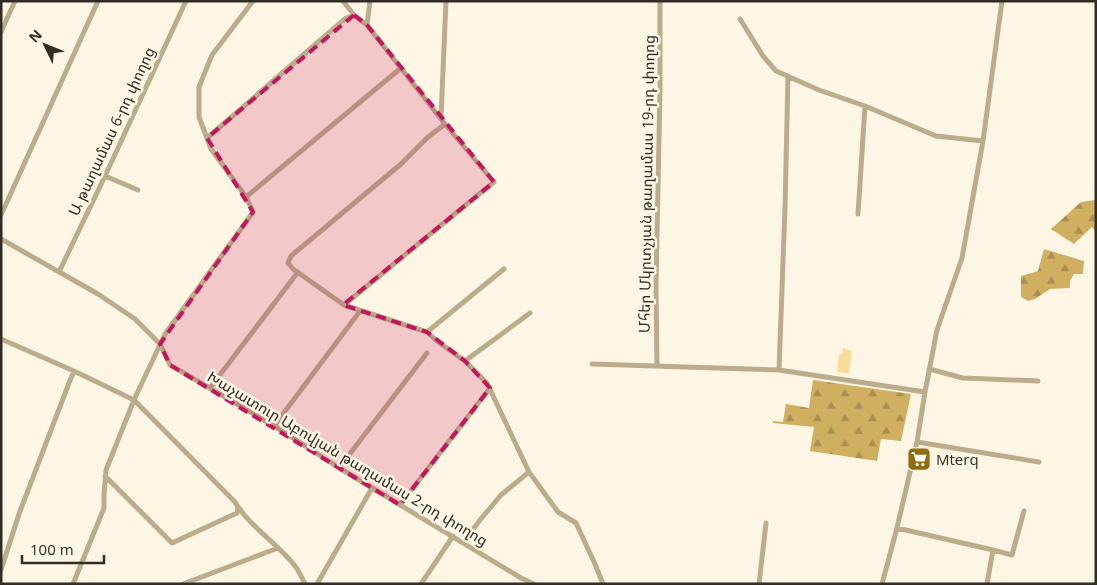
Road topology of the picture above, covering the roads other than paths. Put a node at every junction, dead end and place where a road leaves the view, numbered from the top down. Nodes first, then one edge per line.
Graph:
1 (15, 1) edge
2 (98, 1) edge
3 (186, 1) edge
4 (253, 1) edge
5 (343, 1) edge
6 (370, 1) edge
7 (446, 1) edge
8 (660, 1) edge
9 (1002, 1) edge
10 (354, 15) junction
11 (740, 19) dead end
12 (367, 25) junction
13 (1, 32) edge
14 (401, 68) junction
15 (788, 76) junction
16 (865, 106) junction
17 (441, 119) junction
18 (445, 124) junction
19 (208, 138) junction
20 (983, 141) junction
21 (105, 176) junction
22 (138, 190) dead end
23 (246, 196) junction
24 (858, 214) dead end
25 (1, 216) edge
26 (1, 239) edge
27 (504, 269) dead end
28 (59, 272) junction
29 (298, 272) junction
30 (344, 305) junction
31 (360, 311) junction
32 (530, 313) dead end
33 (427, 332) junction
34 (1, 339) edge
35 (160, 344) junction
36 (427, 353) dead end
37 (465, 361) junction
38 (592, 364) dead end
39 (658, 366) junction
40 (779, 370) junction
41 (929, 370) junction
42 (74, 371) junction
43 (1038, 381) dead end
44 (210, 388) junction
45 (490, 388) junction
46 (925, 392) junction
47 (134, 400) junction
48 (274, 426) junction
49 (917, 442) junction
50 (1040, 462) dead end
51 (339, 468) junction
52 (529, 472) junction
53 (106, 476) junction
54 (372, 488) junction
55 (400, 505) junction
56 (238, 507) junction
57 (1024, 511) dead end
58 (766, 523) dead end
59 (897, 528) junction
60 (453, 536) junction
61 (463, 543) junction
62 (278, 548) junction
63 (993, 550) junction
64 (1, 570) edge
65 (520, 581) edge
66 (73, 584) edge
67 (183, 584) edge
68 (304, 584) edge
69 (317, 584) edge
70 (422, 584) edge
71 (534, 584) edge
72 (603, 584) edge
73 (759, 584) edge
74 (882, 584) edge
75 (987, 584) edge

1 - 13 street
2 - 25 street
3 - 21 street, Ա թաղամաս 6-րդ փողոց
4 - 19 street
5 - 10 street
6 - 12 street
7 - 17 street
8 - 39 street, Մհեր Մկրտչյան թաղամաս 19-րդ փողոց
9 - 20 street
10 - 12 street
10 - 19 street
11 - 15 street
12 - 14 street
14 - 17 street
14 - 23 street
15 - 16 street
15 - 40 street
16 - 20 street
16 - 24 street
17 - 18 street
18 - 29 street
18 - 30 street
19 - 23 street
20 - 41 street
21 - 22 street
21 - 28 street, Ա թաղամաս 6-րդ փողոց
23 - 35 street
26 - 28 street, Խաչատուր Աբովյան թաղամաս 2-րդ փողոց
27 - 33 street
28 - 35 street, Խաչատուր Աբովյան թաղամաս 2-րդ փողոց
29 - 30 street
29 - 44 street
30 - 31 street
31 - 33 street
31 - 48 street
32 - 37 street
33 - 37 street
34 - 42 street
35 - 44 street, Խաչատուր Աբովյան թաղամաս 2-րդ փողոց
35 - 47 street
36 - 51 street
37 - 45 street
38 - 39 street
39 - 40 street
40 - 46 street
41 - 43 street
41 - 46 street
42 - 47 street
42 - 64 street
44 - 48 street, Խաչատուր Աբովյան թաղամաս 2-րդ փողոց
45 - 52 street
45 - 55 street
46 - 49 street
47 - 53 street
47 - 56 street
48 - 51 street, Խաչատուր Աբովյան թաղամաս 2-րդ փողոց
49 - 50 street
49 - 59 street
51 - 54 street, Խաչատուր Աբովյան թաղամաս 2-րդ փողոց
52 - 61 street
52 - 72 street
53 - 56 street
53 - 66 street
54 - 55 street, Խաչատուր Աբովյան թաղամաս 2-րդ փողոց
54 - 69 street
55 - 60 street, Խաչատուր Աբովյան թաղամաս 2-րդ փողոց
56 - 62 street
57 - 63 street
58 - 73 street
59 - 63 street
59 - 74 street
60 - 61 street, Խաչատուր Աբովյան թաղամաս 2-րդ փողոց
60 - 70 street
61 - 65 street, Խաչատուր Աբովյան թաղամաս 2-րդ փողոց
62 - 67 street
62 - 68 street
63 - 75 street
65 - 71 street, Խաչատուր Աբովյան թաղամաս 2-րդ փողոց

